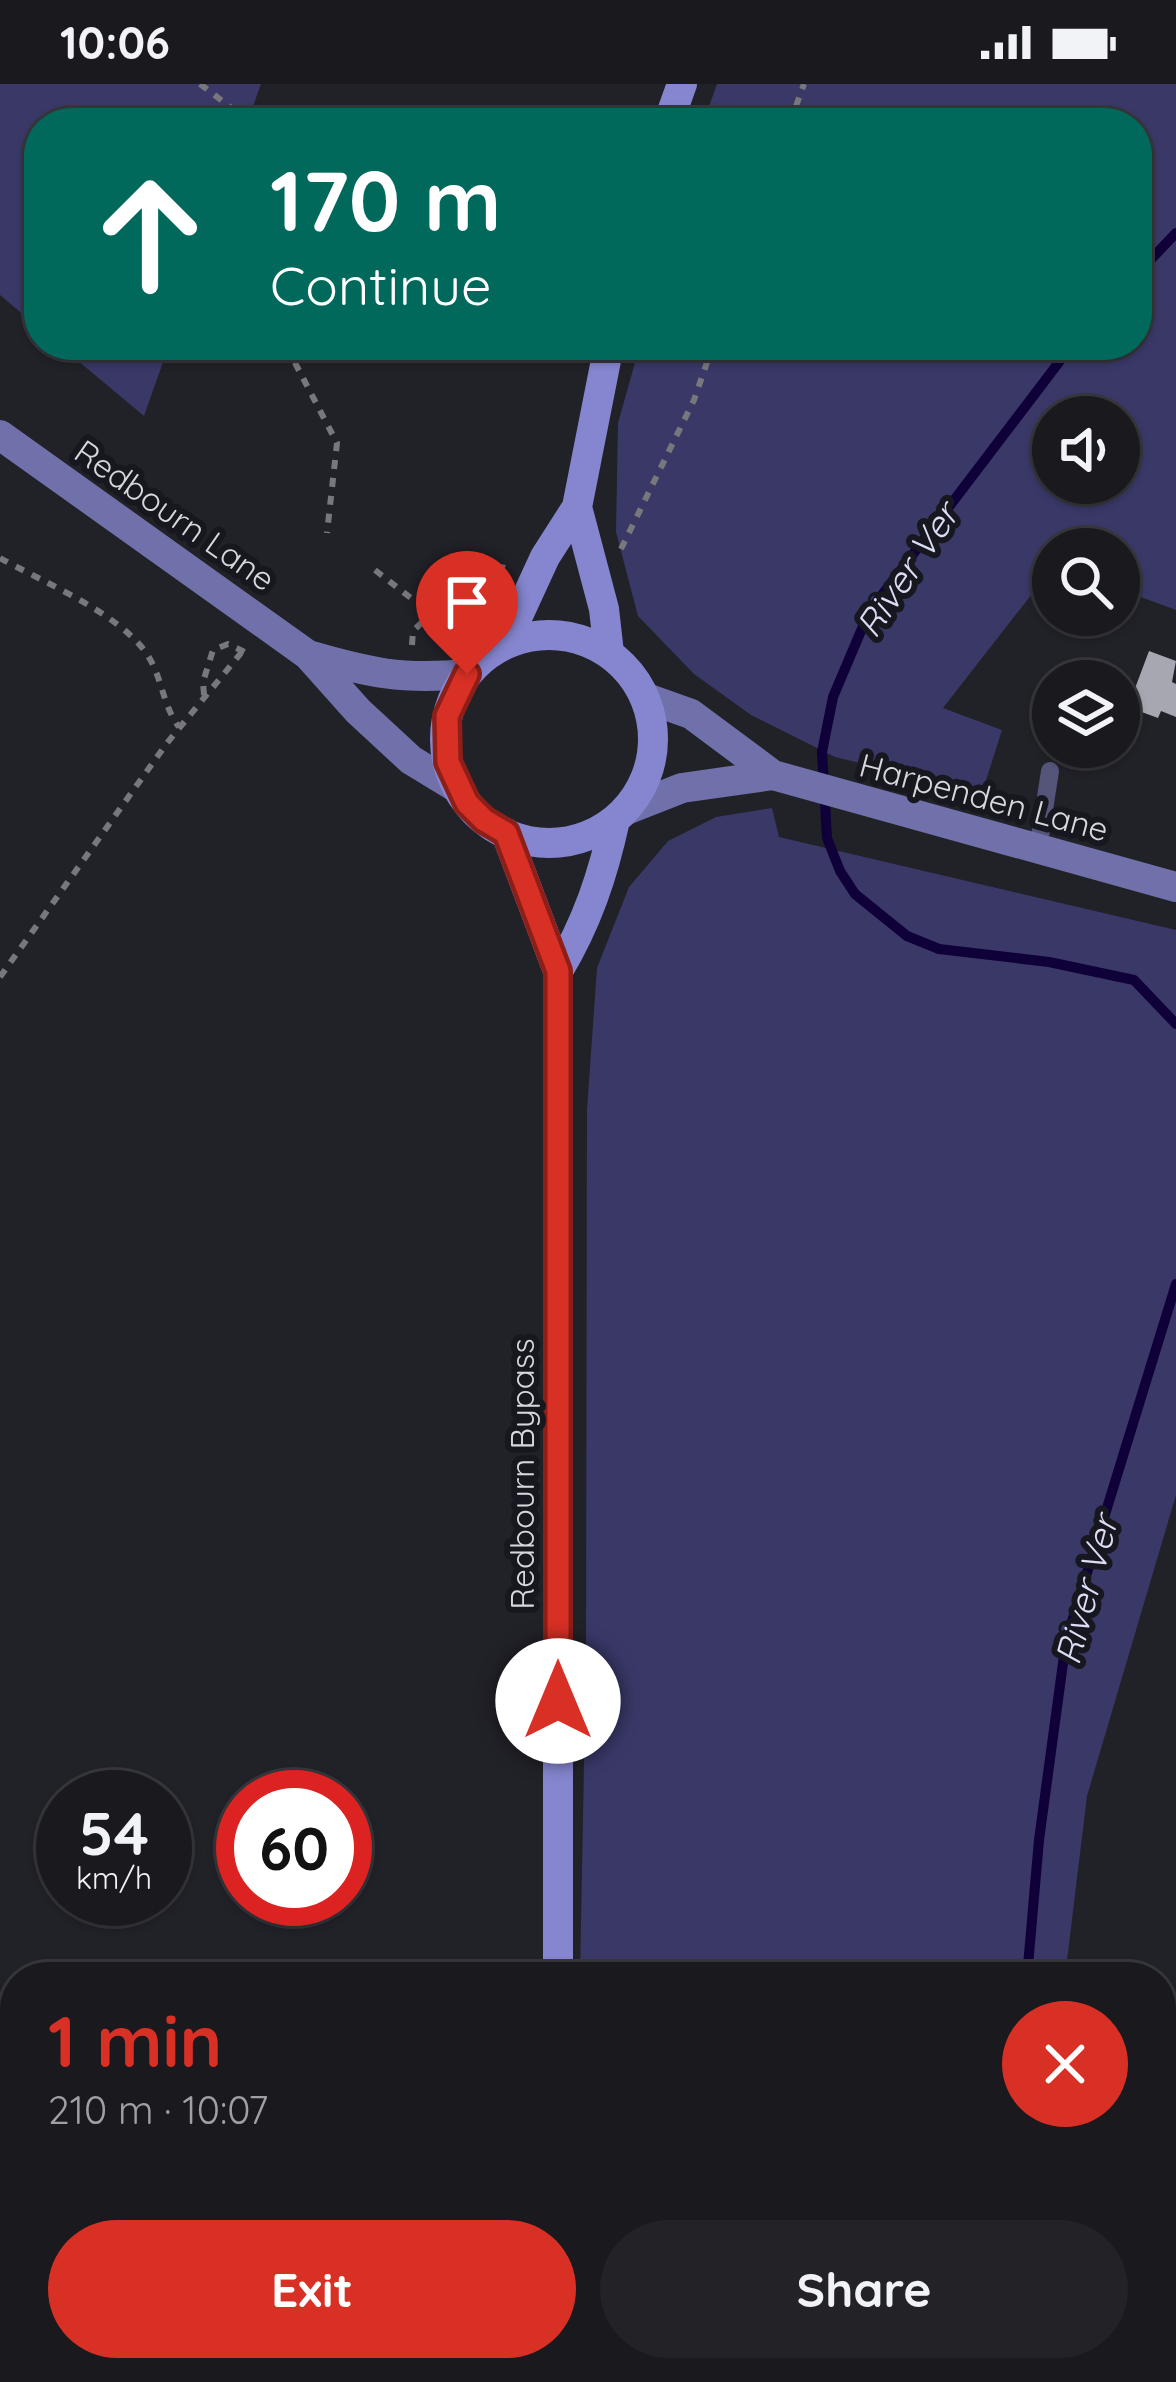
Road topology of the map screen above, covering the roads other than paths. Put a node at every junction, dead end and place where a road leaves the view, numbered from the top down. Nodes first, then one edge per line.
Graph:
1 (606, 360) edge
2 (0, 435) edge
3 (578, 507) junction
4 (505, 644) junction
5 (609, 653) junction
6 (308, 655) junction
7 (467, 674) junction
8 (646, 698) junction
9 (1050, 771) dead end
10 (773, 775) junction
11 (457, 788) junction
12 (620, 815) junction
13 (506, 833) junction
14 (1038, 849) junction
15 (1176, 887) edge
16 (558, 971) junction
17 (558, 1962) edge

1 - 3 main road
2 - 6 main road, Redbourn Lane
3 - 4 main road
3 - 5 main road
4 - 5 main road
4 - 7 main road
5 - 8 main road
6 - 7 main road, Redbourn Lane
6 - 11 main road, Redbourn Lane
7 - 11 main road
8 - 10 main road, Harpenden Lane
8 - 12 main road
9 - 14 lane
10 - 12 main road, Harpenden Lane
10 - 14 main road, Harpenden Lane
11 - 13 main road
12 - 13 main road
12 - 16 main road, Redbourn Bypass
13 - 16 main road, Redbourn Bypass
14 - 15 main road, Harpenden Lane
16 - 17 main road, Redbourn Bypass

